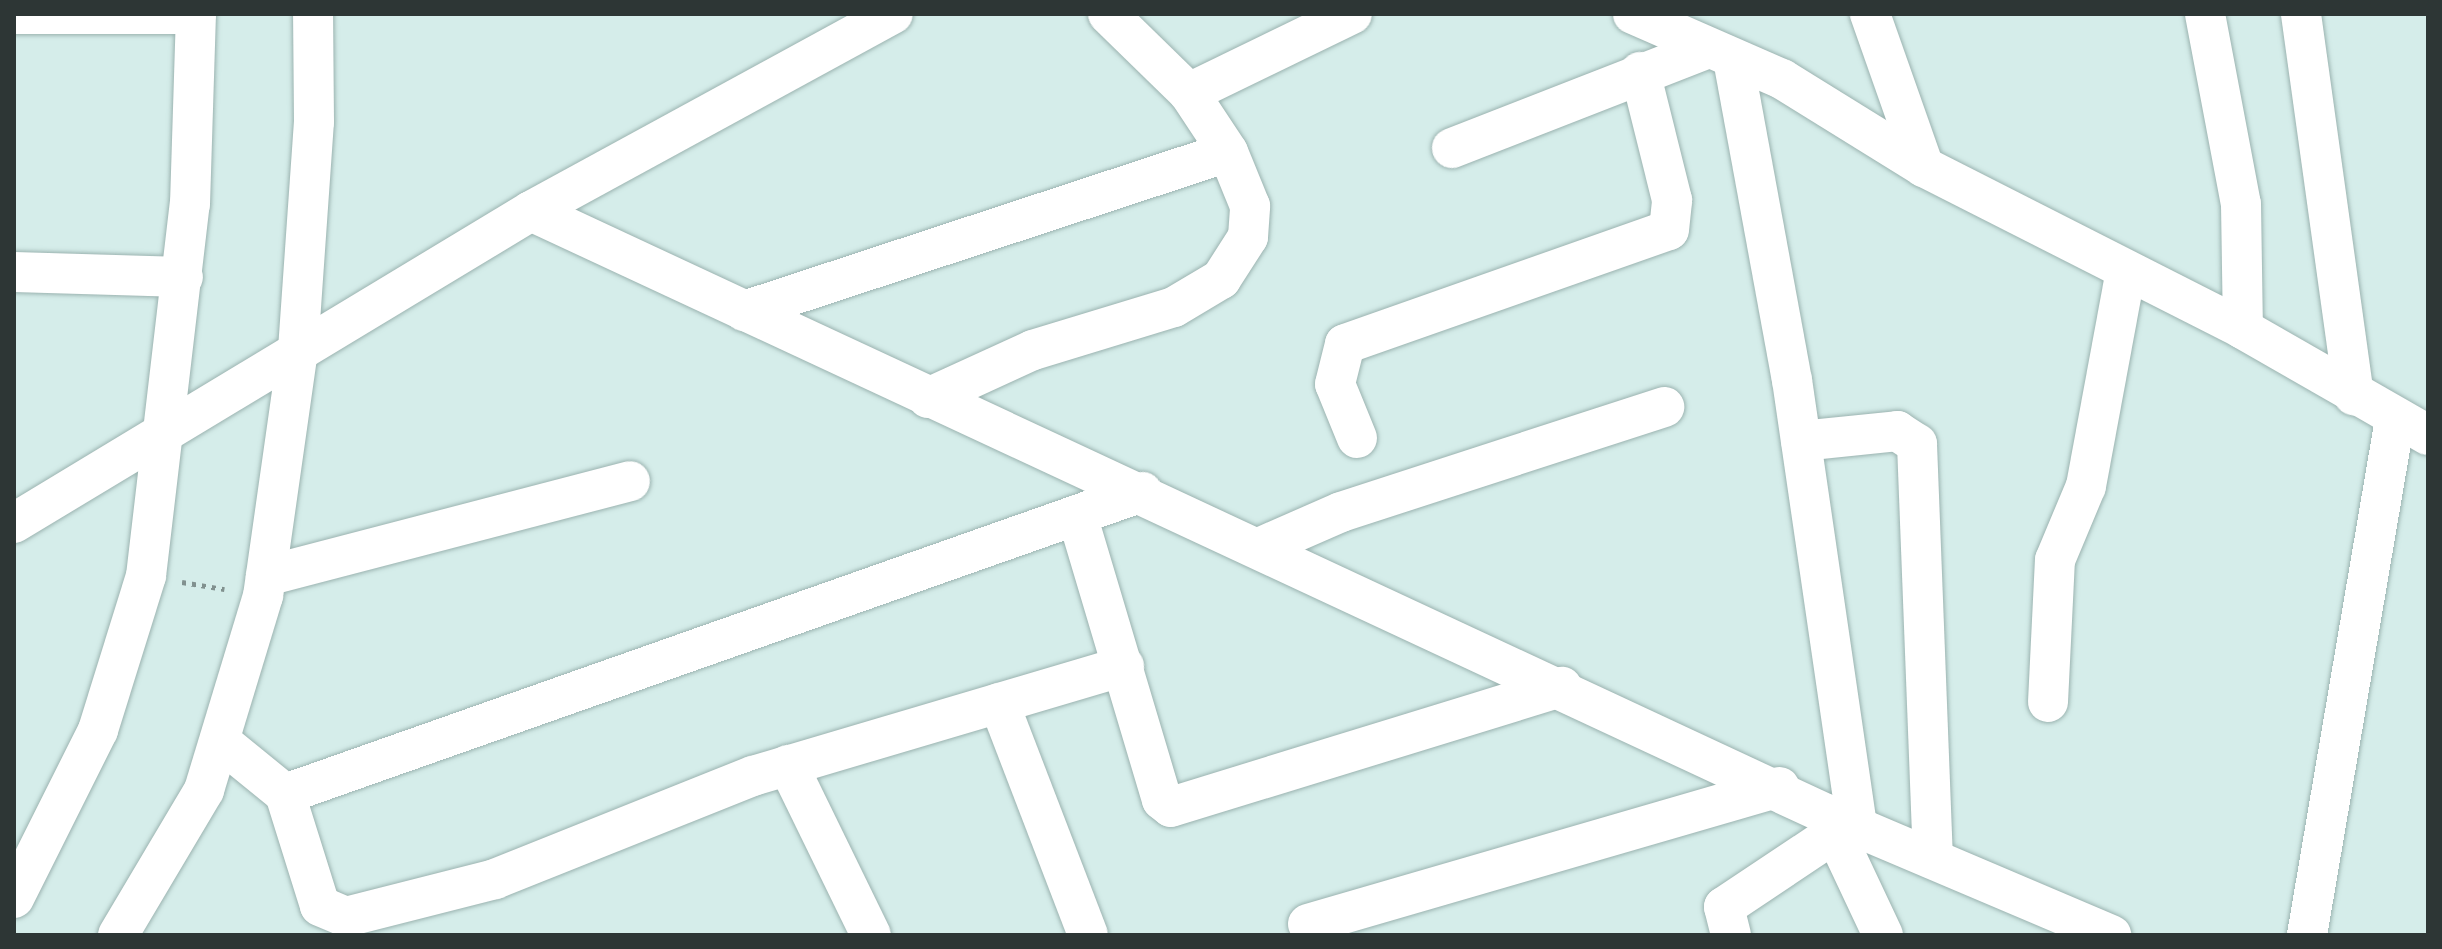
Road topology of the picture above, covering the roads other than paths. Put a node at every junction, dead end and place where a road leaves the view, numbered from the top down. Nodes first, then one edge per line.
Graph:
1 (14, 14) edge
2 (196, 14) edge
3 (313, 14) edge
4 (893, 14) edge
5 (1108, 14) edge
6 (1352, 14) edge
7 (1633, 14) edge
8 (1870, 14) edge
9 (2205, 14) edge
10 (2301, 14) edge
11 (1698, 39) edge
12 (1640, 72) junction
13 (1189, 93) junction
14 (1452, 148) dead end
15 (1228, 152) junction
16 (1924, 167) junction
17 (531, 211) junction
18 (14, 272) edge
19 (2125, 275) junction
20 (183, 277) junction
21 (744, 311) junction
22 (2243, 329) junction
23 (284, 360) junction
24 (2354, 395) junction
25 (928, 398) junction
26 (1664, 407) dead end
27 (180, 419) junction
28 (2412, 427) edge
29 (1357, 438) dead end
30 (1801, 441) junction
31 (630, 481) dead end
32 (1142, 492) junction
33 (1077, 515) junction
34 (14, 523) edge
35 (1261, 547) junction
36 (265, 586) junction
37 (1124, 666) junction
38 (1562, 687) junction
39 (2048, 702) dead end
40 (999, 703) junction
41 (220, 741) junction
42 (788, 765) junction
43 (1780, 787) junction
44 (285, 794) junction
45 (1839, 825) junction
46 (1933, 859) junction
47 (14, 898) edge
48 (1308, 924) dead end
49 (118, 935) edge
50 (871, 935) edge
51 (1088, 935) edge
52 (1731, 935) edge
53 (1883, 935) edge
54 (2111, 935) edge
55 (2307, 935) edge

1 - 2 street
2 - 20 street
3 - 23 street
4 - 17 street
5 - 13 street
6 - 13 street
7 - 11 street
8 - 16 street
9 - 22 street
10 - 24 street
11 - 12 street
11 - 16 street
11 - 30 street
12 - 14 street
12 - 29 street
13 - 15 street
15 - 21 street
15 - 25 street
16 - 19 street
17 - 21 street
17 - 23 street
18 - 20 street
19 - 22 street
19 - 39 street
20 - 27 street
21 - 25 street
22 - 24 street
23 - 27 street
23 - 36 street
24 - 28 street
25 - 32 street
26 - 35 street
27 - 34 street
27 - 47 street
28 - 55 street
30 - 45 street
30 - 46 street
31 - 36 street
32 - 33 street
32 - 35 street
33 - 37 street
33 - 44 street
35 - 38 street
36 - 41 street
37 - 38 street
37 - 40 street
38 - 43 street
40 - 42 street
40 - 51 street
41 - 44 street
41 - 49 street
42 - 44 street
42 - 50 street
43 - 45 street
43 - 48 street
45 - 46 street
45 - 52 street
45 - 53 street
46 - 54 street

